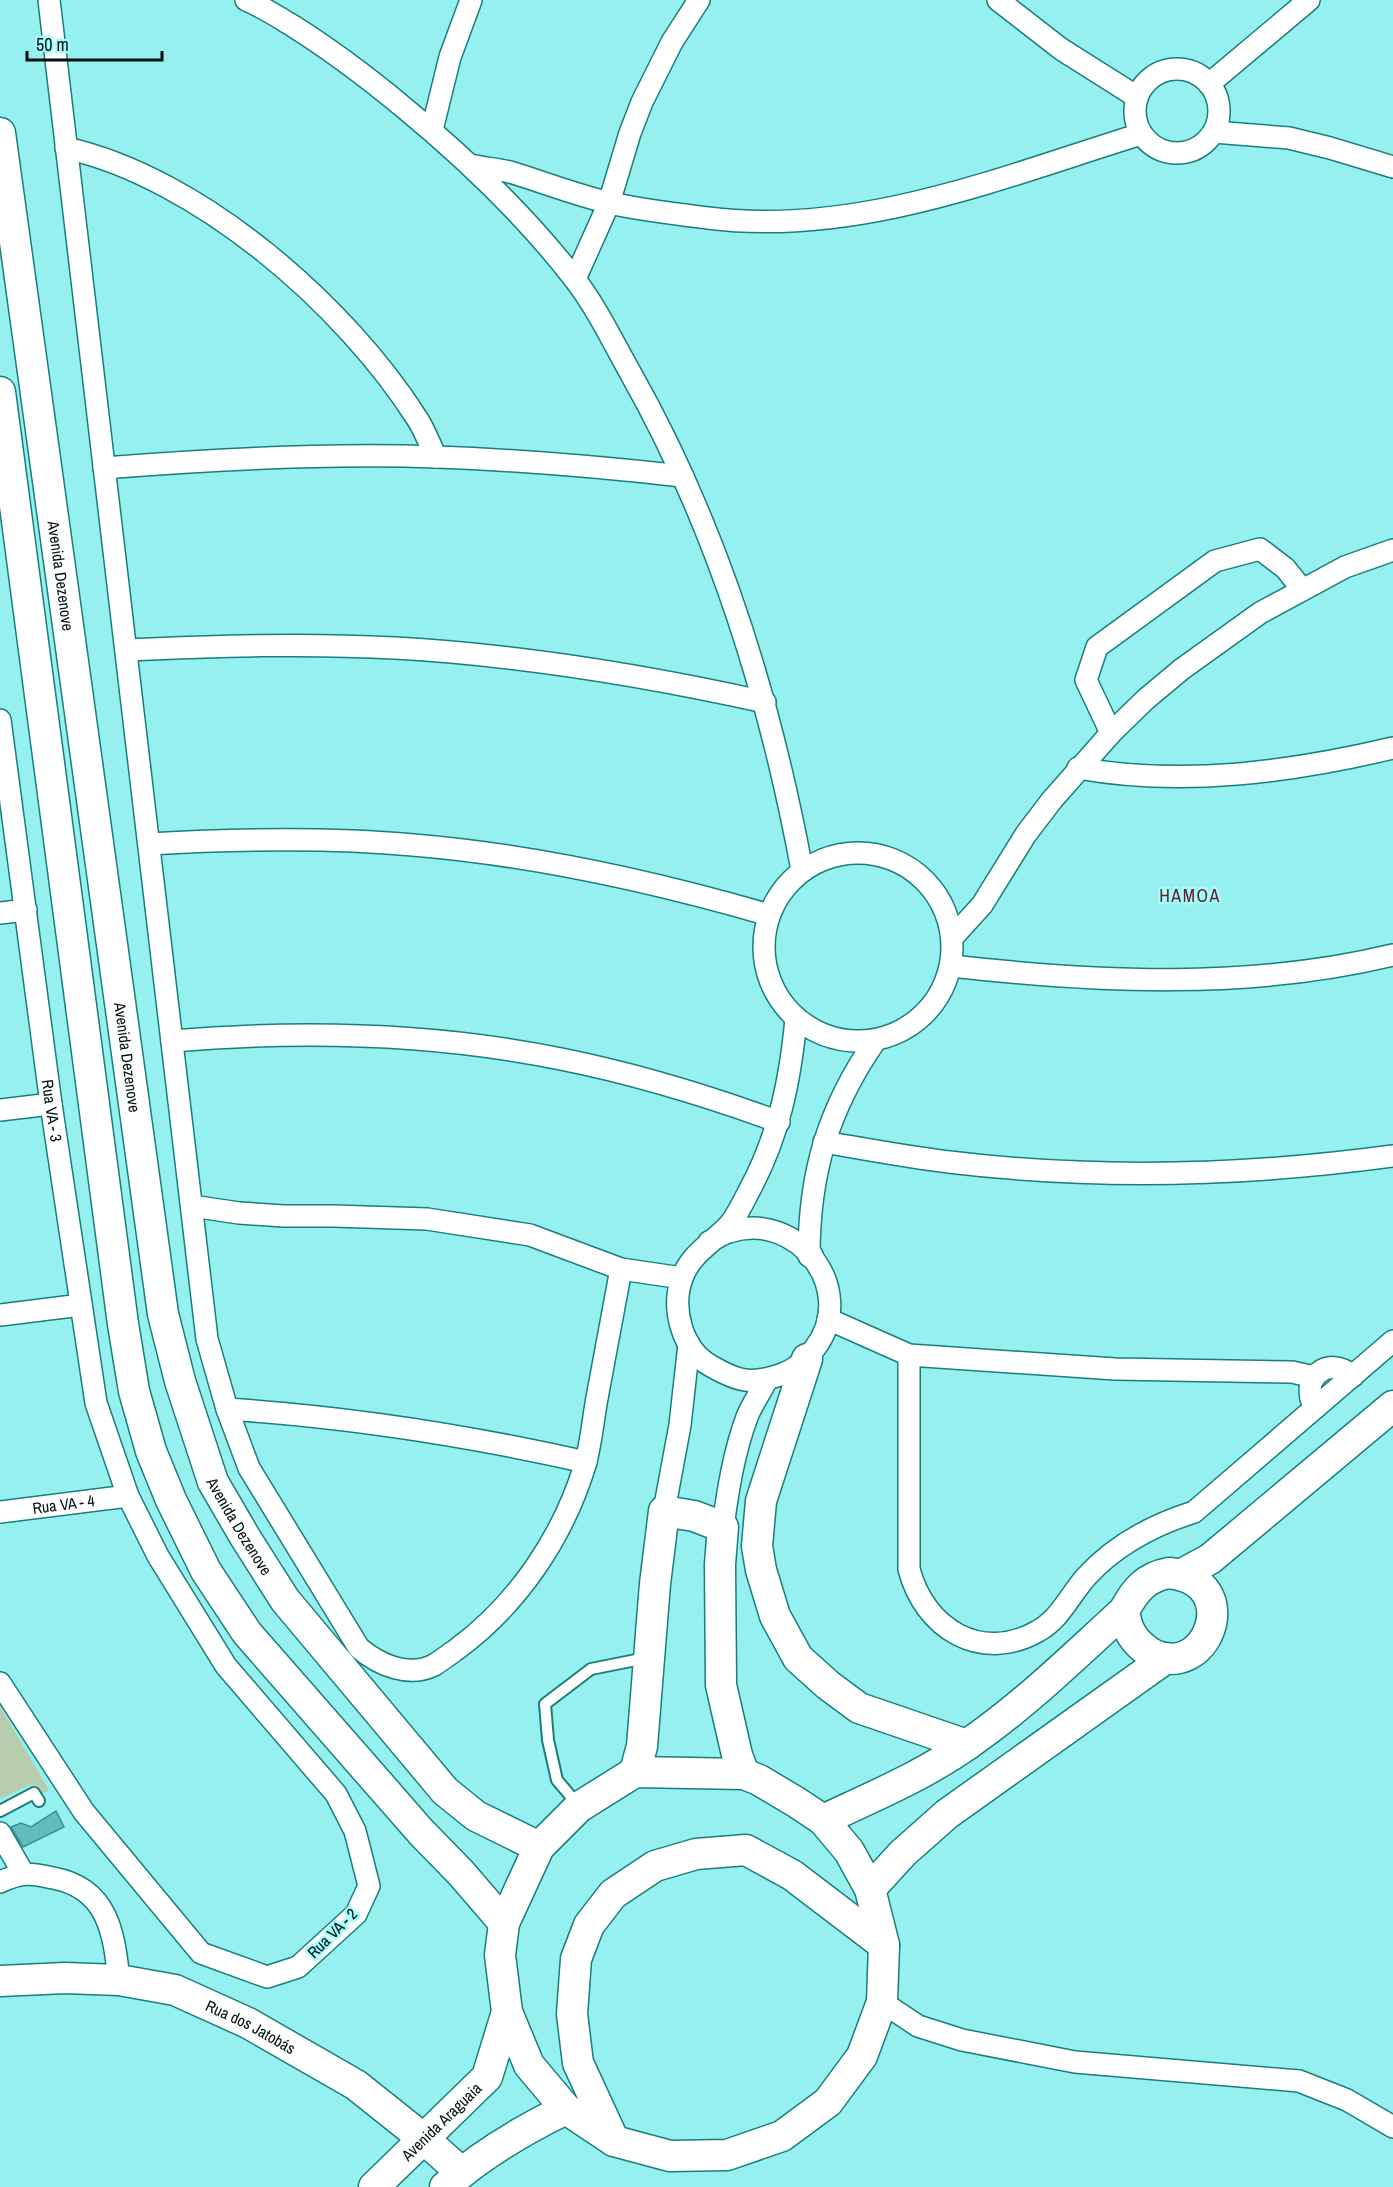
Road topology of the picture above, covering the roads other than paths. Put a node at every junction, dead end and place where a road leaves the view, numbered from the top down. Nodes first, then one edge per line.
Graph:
1 (49, 0) edge
2 (471, 0) edge
3 (699, 0) edge
4 (998, 0) edge
5 (1309, 0) edge
6 (255, 2) edge
7 (1209, 84) junction
8 (1137, 97) junction
9 (432, 130) junction
10 (1214, 132) junction
11 (0, 133) edge
12 (1141, 134) junction
13 (66, 148) junction
14 (470, 165) junction
15 (1392, 166) edge
16 (609, 202) junction
17 (574, 279) junction
18 (0, 392) edge
19 (436, 457) junction
20 (104, 468) junction
21 (682, 476) junction
22 (1393, 550) edge
23 (1302, 589) junction
24 (126, 650) junction
25 (765, 702) junction
26 (0, 720) edge
27 (1111, 733) junction
28 (1393, 748) edge
29 (1078, 768) junction
30 (149, 844) junction
31 (802, 870) junction
32 (26, 910) junction
33 (0, 913) edge
34 (769, 915) junction
35 (952, 938) junction
36 (1393, 955) edge
37 (951, 966) junction
38 (796, 1019) junction
39 (172, 1041) junction
40 (875, 1041) junction
41 (51, 1104) junction
42 (0, 1110) edge
43 (779, 1122) junction
44 (824, 1142) junction
45 (1393, 1156) edge
46 (192, 1206) junction
47 (709, 1242) junction
48 (812, 1255) junction
49 (621, 1269) junction
50 (682, 1278) junction
51 (81, 1305) junction
52 (0, 1315) edge
53 (828, 1319) junction
54 (1393, 1341) edge
55 (689, 1344) junction
56 (909, 1355) junction
57 (807, 1359) junction
58 (1353, 1376) junction
59 (1314, 1377) junction
60 (767, 1380) junction
61 (1393, 1406) edge
62 (1315, 1408) junction
63 (227, 1409) junction
64 (586, 1462) junction
65 (128, 1496) junction
66 (664, 1511) junction
67 (0, 1512) edge
68 (723, 1527) junction
69 (1182, 1574) junction
70 (1124, 1611) junction
71 (649, 1657) junction
72 (1166, 1658) junction
73 (0, 1683) edge
74 (967, 1745) junction
75 (634, 1772) junction
76 (744, 1774) junction
77 (39, 1801) dead end
78 (579, 1807) junction
79 (0, 1811) edge
80 (823, 1820) junction
81 (0, 1833) edge
82 (539, 1847) junction
83 (23, 1873) junction
84 (0, 1882) edge
85 (870, 1889) junction
86 (504, 1923) junction
87 (884, 1945) junction
88 (119, 1980) junction
89 (0, 1981) edge
90 (882, 2002) junction
91 (507, 2012) junction
92 (566, 2109) junction
93 (1393, 2127) edge
94 (424, 2140) junction
95 (614, 2141) junction
96 (453, 2180) edge
97 (374, 2187) edge

1 - 13 street
2 - 9 street
3 - 16 street
4 - 8 street
5 - 7 street
6 - 9 street
7 - 8 street
7 - 10 street
8 - 12 street
9 - 14 street
10 - 12 street
10 - 15 street
11 - 82 street, Avenida Dezenove
12 - 16 street
13 - 19 street
13 - 20 street
14 - 16 street
14 - 17 street
16 - 17 street
17 - 21 street
18 - 86 street
19 - 20 street
19 - 21 street
20 - 24 street
21 - 25 street
22 - 23 street
23 - 27 street
23 - 27 street
24 - 25 street
24 - 30 street
25 - 31 street
26 - 32 street, Rua VA - 3
27 - 29 street
28 - 29 street
29 - 35 street
30 - 34 street
30 - 39 street
31 - 34 street
31 - 35 street
32 - 33 street
32 - 41 street, Rua VA - 3
34 - 38 street
35 - 37 street
36 - 37 street
37 - 40 street
38 - 40 street
38 - 43 street
39 - 43 street
39 - 46 street
40 - 44 street
41 - 42 street
41 - 51 street, Rua VA - 3
43 - 47 street
44 - 45 street
44 - 48 street
46 - 49 street
46 - 63 street
47 - 48 street
47 - 50 street
48 - 53 street
49 - 50 street
49 - 64 street
50 - 55 street
51 - 52 street
51 - 65 street, Rua VA - 3
53 - 56 street
53 - 57 street
54 - 58 street
55 - 60 street
55 - 66 street
56 - 59 street
56 - 62 street
57 - 60 street
57 - 74 street
58 - 59 street
58 - 62 street
59 - 62 street
60 - 68 street
61 - 69 street
63 - 64 street
63 - 64 street
65 - 67 street, Rua VA - 4
65 - 73 street, Rua VA - 2
66 - 68 street
66 - 71 street
68 - 76 street
69 - 70 street
69 - 72 street
70 - 72 street
70 - 74 street
71 - 75 street
71 - 78 lane
72 - 85 street
74 - 80 street
75 - 76 street
75 - 78 street
76 - 80 street
77 - 79 lane
78 - 82 street
80 - 85 street
81 - 83 street
82 - 86 street
83 - 84 street
83 - 88 street
85 - 87 street
86 - 91 street
87 - 90 street
87 - 95 street
88 - 89 street, Rua dos Jatobás
88 - 94 street, Rua dos Jatobás
90 - 93 street
90 - 95 street
91 - 92 street
91 - 94 street, Avenida Araguaia
92 - 95 street
92 - 96 street
94 - 96 street, Rua dos Jatobás
94 - 97 street, Avenida Araguaia

